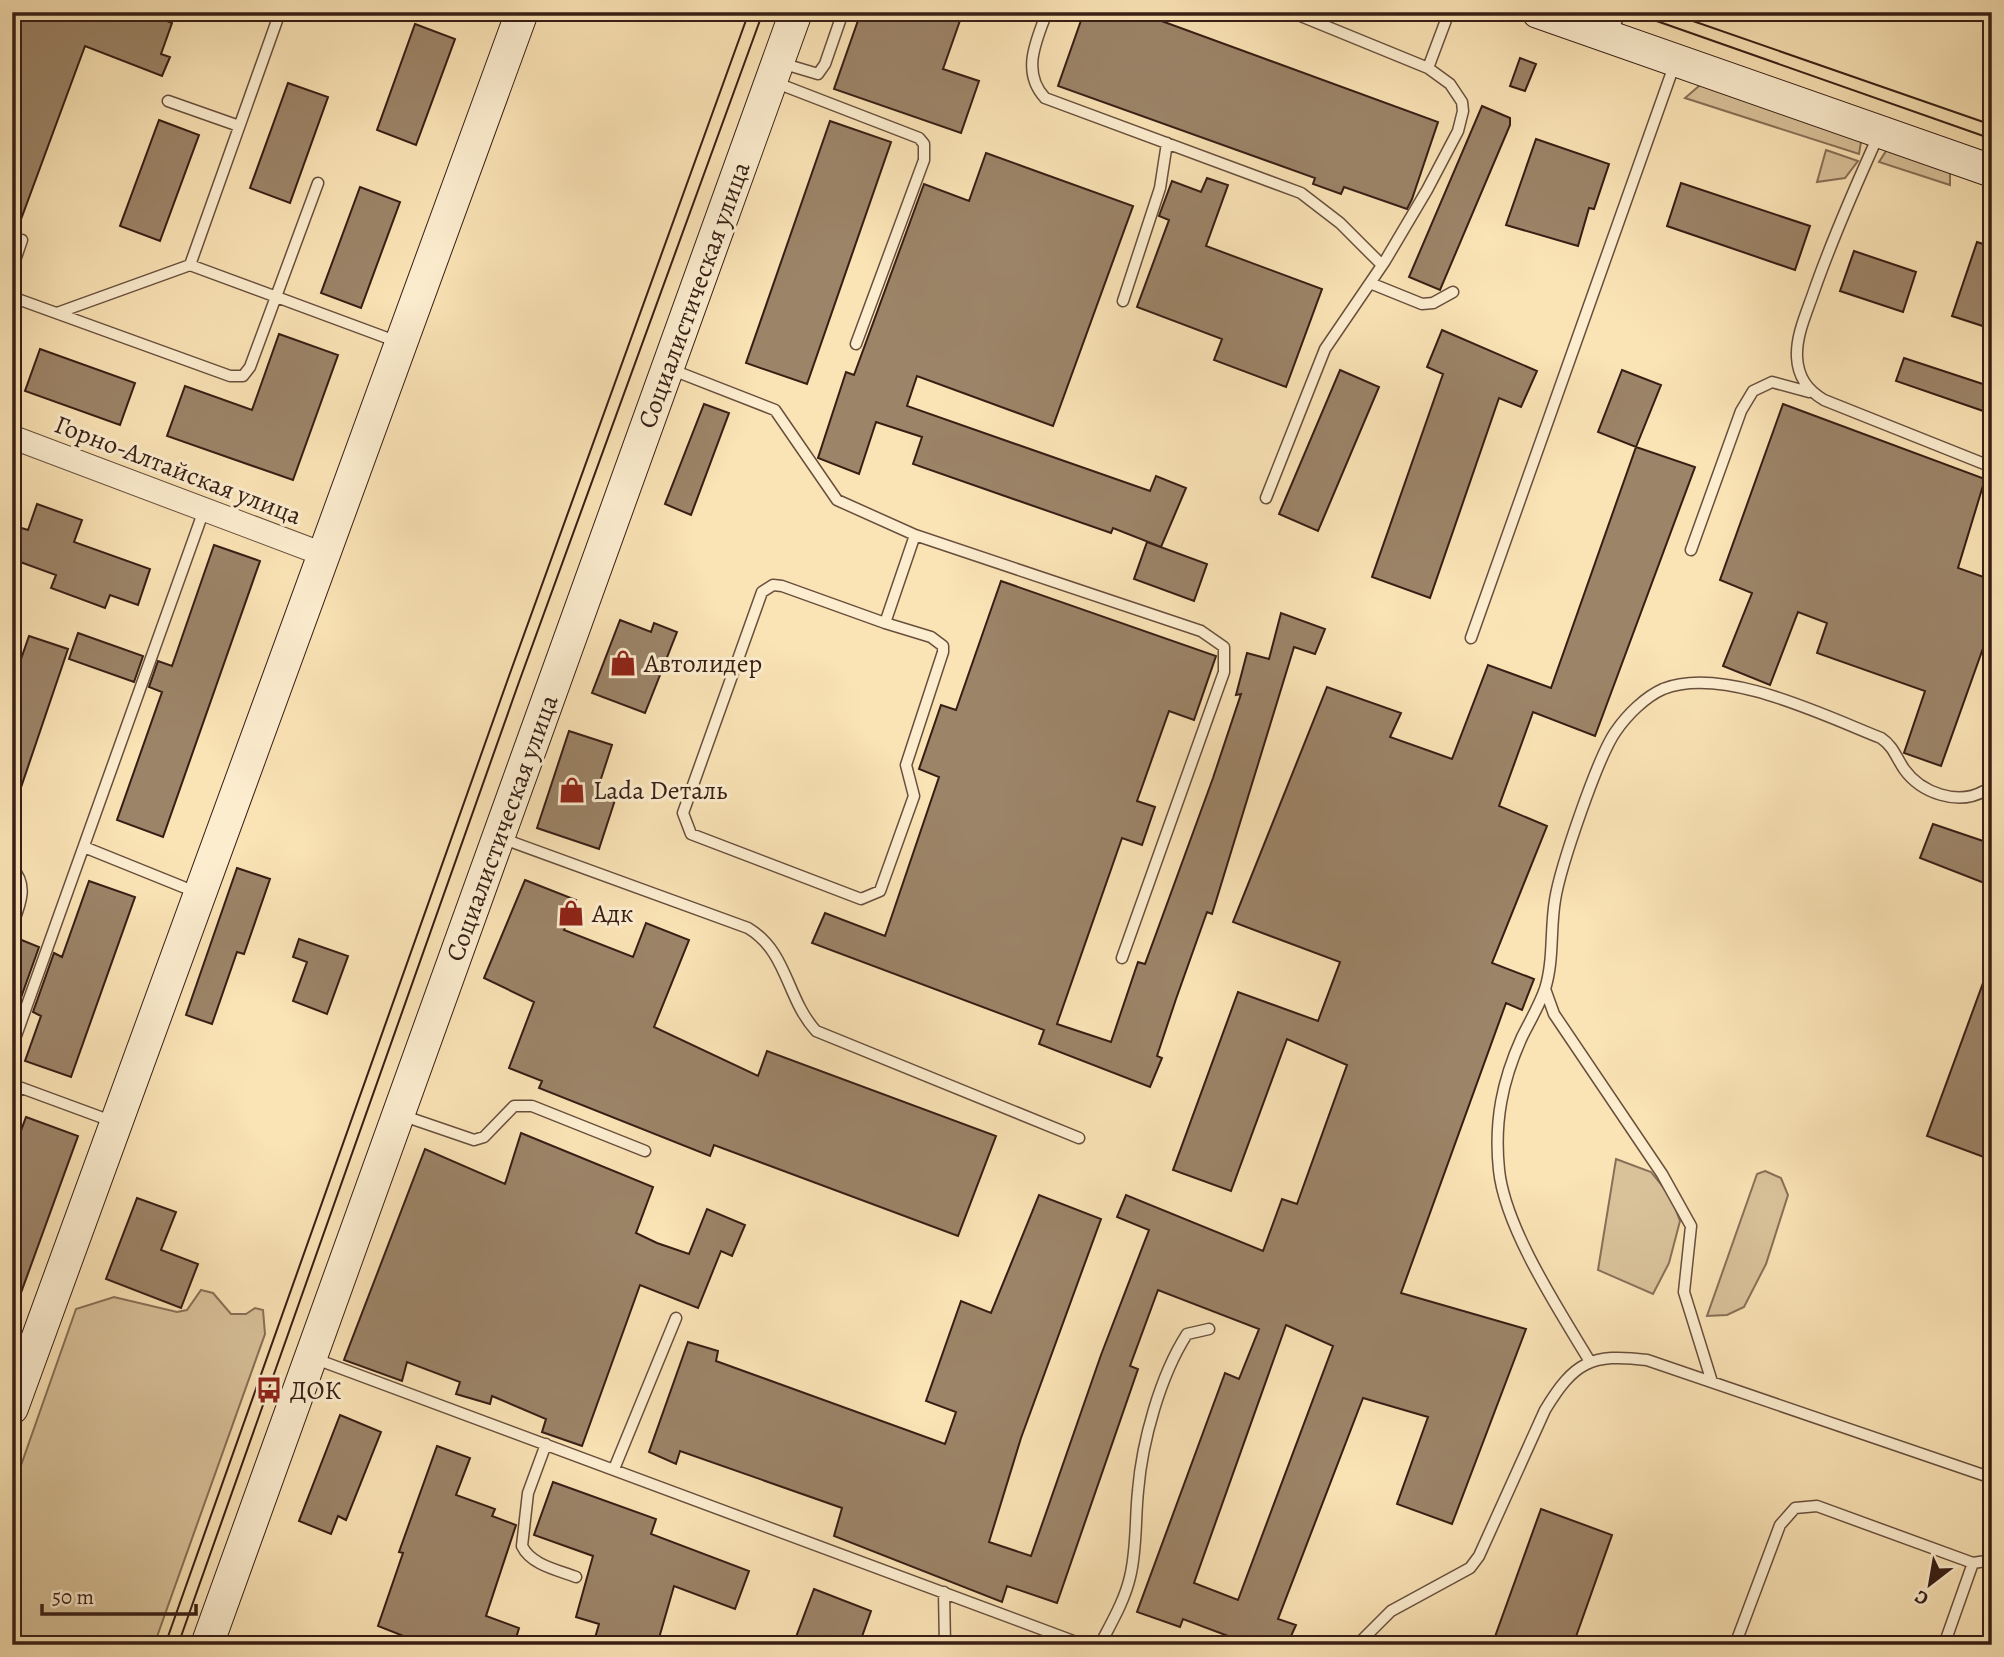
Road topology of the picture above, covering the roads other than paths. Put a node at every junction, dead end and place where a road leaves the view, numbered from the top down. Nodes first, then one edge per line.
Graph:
1 (279, 12) edge
2 (522, 12) edge
3 (796, 12) edge
4 (843, 12) edge
5 (1047, 12) edge
6 (1291, 12) edge
7 (1449, 12) edge
8 (1538, 12) edge
9 (1615, 25) edge
10 (1676, 60) junction
11 (1428, 68) junction
12 (775, 71) junction
13 (167, 101) dead end
14 (239, 125) junction
15 (1880, 132) junction
16 (1167, 143) junction
17 (1989, 161) edge
18 (318, 183) dead end
19 (22, 240) dead end
20 (190, 265) junction
21 (1382, 265) junction
22 (12, 269) edge
23 (1370, 283) junction
24 (1453, 292) dead end
25 (12, 297) edge
26 (275, 297) junction
27 (1123, 302) dead end
28 (57, 313) junction
29 (401, 343) junction
30 (856, 344) dead end
31 (668, 368) junction
32 (1809, 392) junction
33 (12, 437) edge
34 (1992, 467) edge
35 (1266, 498) dead end
36 (204, 510) junction
37 (915, 535) junction
38 (1691, 550) dead end
39 (325, 555) junction
40 (885, 623) junction
41 (1471, 638) dead end
42 (1983, 791) dead end
43 (499, 837) junction
44 (84, 847) junction
45 (12, 868) edge
46 (201, 894) junction
47 (12, 926) edge
48 (1122, 958) dead end
49 (1545, 989) junction
50 (12, 1046) edge
51 (12, 1077) edge
52 (15, 1086) edge
53 (12, 1104) edge
54 (398, 1114) junction
55 (117, 1123) junction
56 (1079, 1139) dead end
57 (645, 1151) dead end
58 (676, 1318) dead end
59 (1209, 1329) dead end
60 (311, 1357) junction
61 (1589, 1360) junction
62 (1712, 1382) junction
63 (12, 1408) edge
64 (546, 1444) junction
65 (614, 1469) junction
66 (1992, 1478) edge
67 (1992, 1560) edge
68 (1973, 1563) junction
69 (576, 1577) dead end
70 (944, 1592) junction
71 (207, 1645) edge
72 (945, 1645) edge
73 (1084, 1645) edge
74 (1097, 1645) edge
75 (1357, 1645) edge
76 (1735, 1645) edge
77 (1944, 1645) edge

1 - 14 lane
2 - 29 street
3 - 12 street, Социалистическая улица
4 - 12 lane
5 - 16 lane
6 - 11 lane
7 - 11 lane
8 - 9 street
9 - 10 street
10 - 15 street
10 - 41 lane
11 - 21 lane
12 - 30 lane
12 - 31 street, Социалистическая улица
13 - 14 lane
14 - 20 lane
15 - 17 street
15 - 32 lane
16 - 21 lane
16 - 27 lane
18 - 26 lane
19 - 22 lane
20 - 26 lane
20 - 28 lane
21 - 23 lane
23 - 24 lane
23 - 35 lane
25 - 28 lane
26 - 28 lane
26 - 29 lane
29 - 39 street
31 - 37 lane
31 - 43 street, Социалистическая улица
32 - 34 lane
32 - 38 lane
33 - 36 street, Горно-Алтайская улица
36 - 39 street, Горно-Алтайская улица
36 - 44 lane
37 - 40 lane
37 - 48 lane
39 - 46 street
40 - 40 lane
42 - 49 lane
43 - 54 street, Социалистическая улица
43 - 56 lane
44 - 46 lane
44 - 50 lane
45 - 47 lane
46 - 55 street
49 - 61 lane
49 - 62 lane
51 - 52 lane
52 - 53 lane
52 - 55 lane
54 - 57 lane
54 - 60 street, Социалистическая улица
55 - 63 street
58 - 65 lane
59 - 74 lane
60 - 64 lane
60 - 71 street, Социалистическая улица
61 - 62 lane
61 - 75 lane
62 - 66 lane
64 - 65 lane
64 - 69 lane
65 - 70 lane
67 - 68 lane
68 - 76 lane
68 - 77 lane
70 - 72 lane
70 - 73 lane

